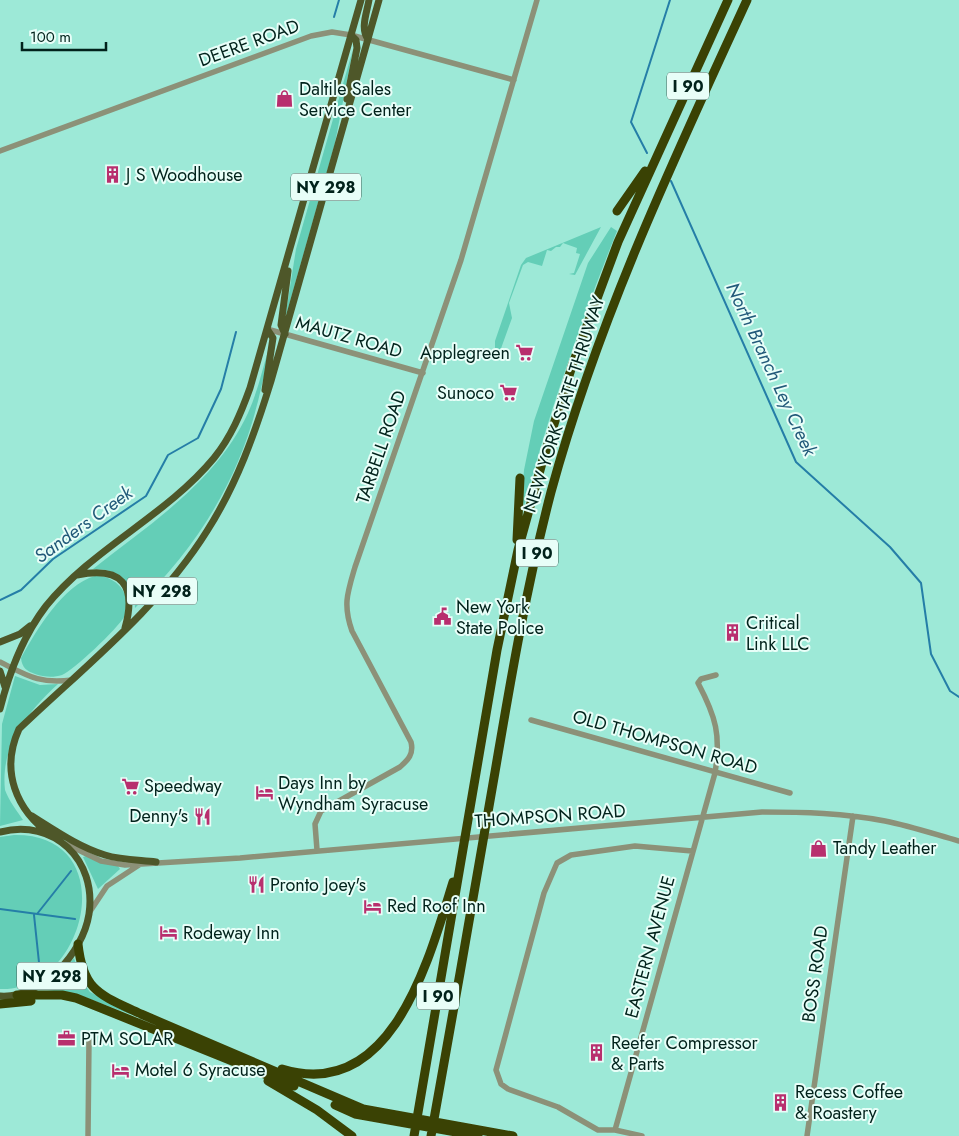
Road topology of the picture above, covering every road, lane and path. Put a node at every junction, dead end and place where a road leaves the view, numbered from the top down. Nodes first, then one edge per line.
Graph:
1 (361, 0) edge
2 (369, 0) edge
3 (379, 0) edge
4 (537, 0) edge
5 (728, 0) edge
6 (747, 0) edge
7 (351, 34) junction
8 (368, 39) junction
9 (514, 80) junction
10 (343, 129) junction
11 (0, 152) edge
12 (656, 157) junction
13 (617, 211) dead end
14 (291, 245) junction
15 (268, 329) junction
16 (285, 334) junction
17 (422, 373) junction
18 (260, 418) junction
19 (520, 478) dead end
20 (514, 570) junction
21 (77, 576) junction
22 (35, 623) junction
23 (125, 628) junction
24 (0, 642) edge
25 (0, 662) edge
26 (13, 668) junction
27 (0, 671) edge
28 (716, 674) dead end
29 (72, 680) junction
30 (6, 687) junction
31 (0, 709) edge
32 (531, 720) dead end
33 (715, 773) junction
34 (790, 793) dead end
35 (24, 811) junction
36 (853, 816) junction
37 (702, 817) junction
38 (0, 832) edge
39 (51, 835) junction
40 (959, 841) edge
41 (64, 843) junction
42 (318, 850) junction
43 (692, 851) junction
44 (462, 855) junction
45 (156, 862) junction
46 (141, 864) junction
47 (89, 914) junction
48 (78, 944) junction
49 (17, 995) junction
50 (1, 998) edge
51 (76, 998) junction
52 (89, 1040) dead end
53 (230, 1056) junction
54 (454, 1129) junction
55 (615, 1130) junction
56 (432, 1134) edge
57 (88, 1136) edge
58 (352, 1136) edge
59 (414, 1136) edge
60 (479, 1136) edge
61 (513, 1136) edge
62 (642, 1136) edge
63 (807, 1136) edge

1 - 7 main road, NY 298
2 - 8 main road
3 - 8 main road, NY 298
4 - 9 street, TARBELL ROAD
5 - 12 highway, NEW YORK STATE THRUWAY / I 90
6 - 56 highway, NEW YORK STATE THRUWAY / I 90
7 - 8 street, DEERE ROAD
7 - 10 main road
7 - 11 street, DEERE ROAD
7 - 14 main road, NY 298
8 - 9 street, DEERE ROAD
8 - 10 main road, NY 298
9 - 17 street, TARBELL ROAD
10 - 16 main road, NY 298
12 - 13 highway
12 - 20 highway, NEW YORK STATE THRUWAY / I 90
14 - 15 main road, NY 298
14 - 16 main road
15 - 16 street, MAUTZ ROAD
15 - 18 main road
15 - 21 main road, NY 298
16 - 17 street, MAUTZ ROAD
16 - 18 main road, NY 298
17 - 42 street, TARBELL ROAD
18 - 23 main road, NY 298
19 - 20 highway
20 - 44 highway, NEW YORK STATE THRUWAY / I 90
21 - 22 main road, NY 298
21 - 23 main road
22 - 24 main road
22 - 26 main road, NY 298
23 - 29 main road, NY 298
25 - 26 street
26 - 29 street
26 - 30 main road, NY 298
27 - 30 main road
28 - 33 street, EASTERN AVENUE
29 - 35 main road, NY 298
30 - 31 main road, NY 298
32 - 33 street, OLD THOMPSON ROAD
33 - 34 street, OLD THOMPSON ROAD
33 - 37 street, EASTERN AVENUE
35 - 39 main road, NY 298
35 - 45 main road
36 - 37 street, THOMPSON ROAD
36 - 40 street, THOMPSON ROAD
36 - 63 street, BOSS ROAD
37 - 42 street, THOMPSON ROAD
37 - 43 street, EASTERN AVENUE
38 - 39 main road
39 - 41 main road, NY 298
41 - 46 street, THOMPSON ROAD
41 - 47 main road, NY 298
42 - 45 street, THOMPSON ROAD
43 - 55 street, EASTERN AVENUE
43 - 55 street
44 - 53 highway
44 - 59 highway, NEW YORK STATE THRUWAY / I 90
45 - 46 street, THOMPSON ROAD
46 - 47 street, THOMPSON ROAD
47 - 48 main road, NY 298
48 - 49 main road, NY 298
48 - 53 highway
49 - 50 main road, NY 298
49 - 51 highway
50 - 51 highway
51 - 53 highway
52 - 57 street
53 - 54 highway
53 - 58 highway
54 - 60 highway
54 - 61 highway
55 - 62 street

